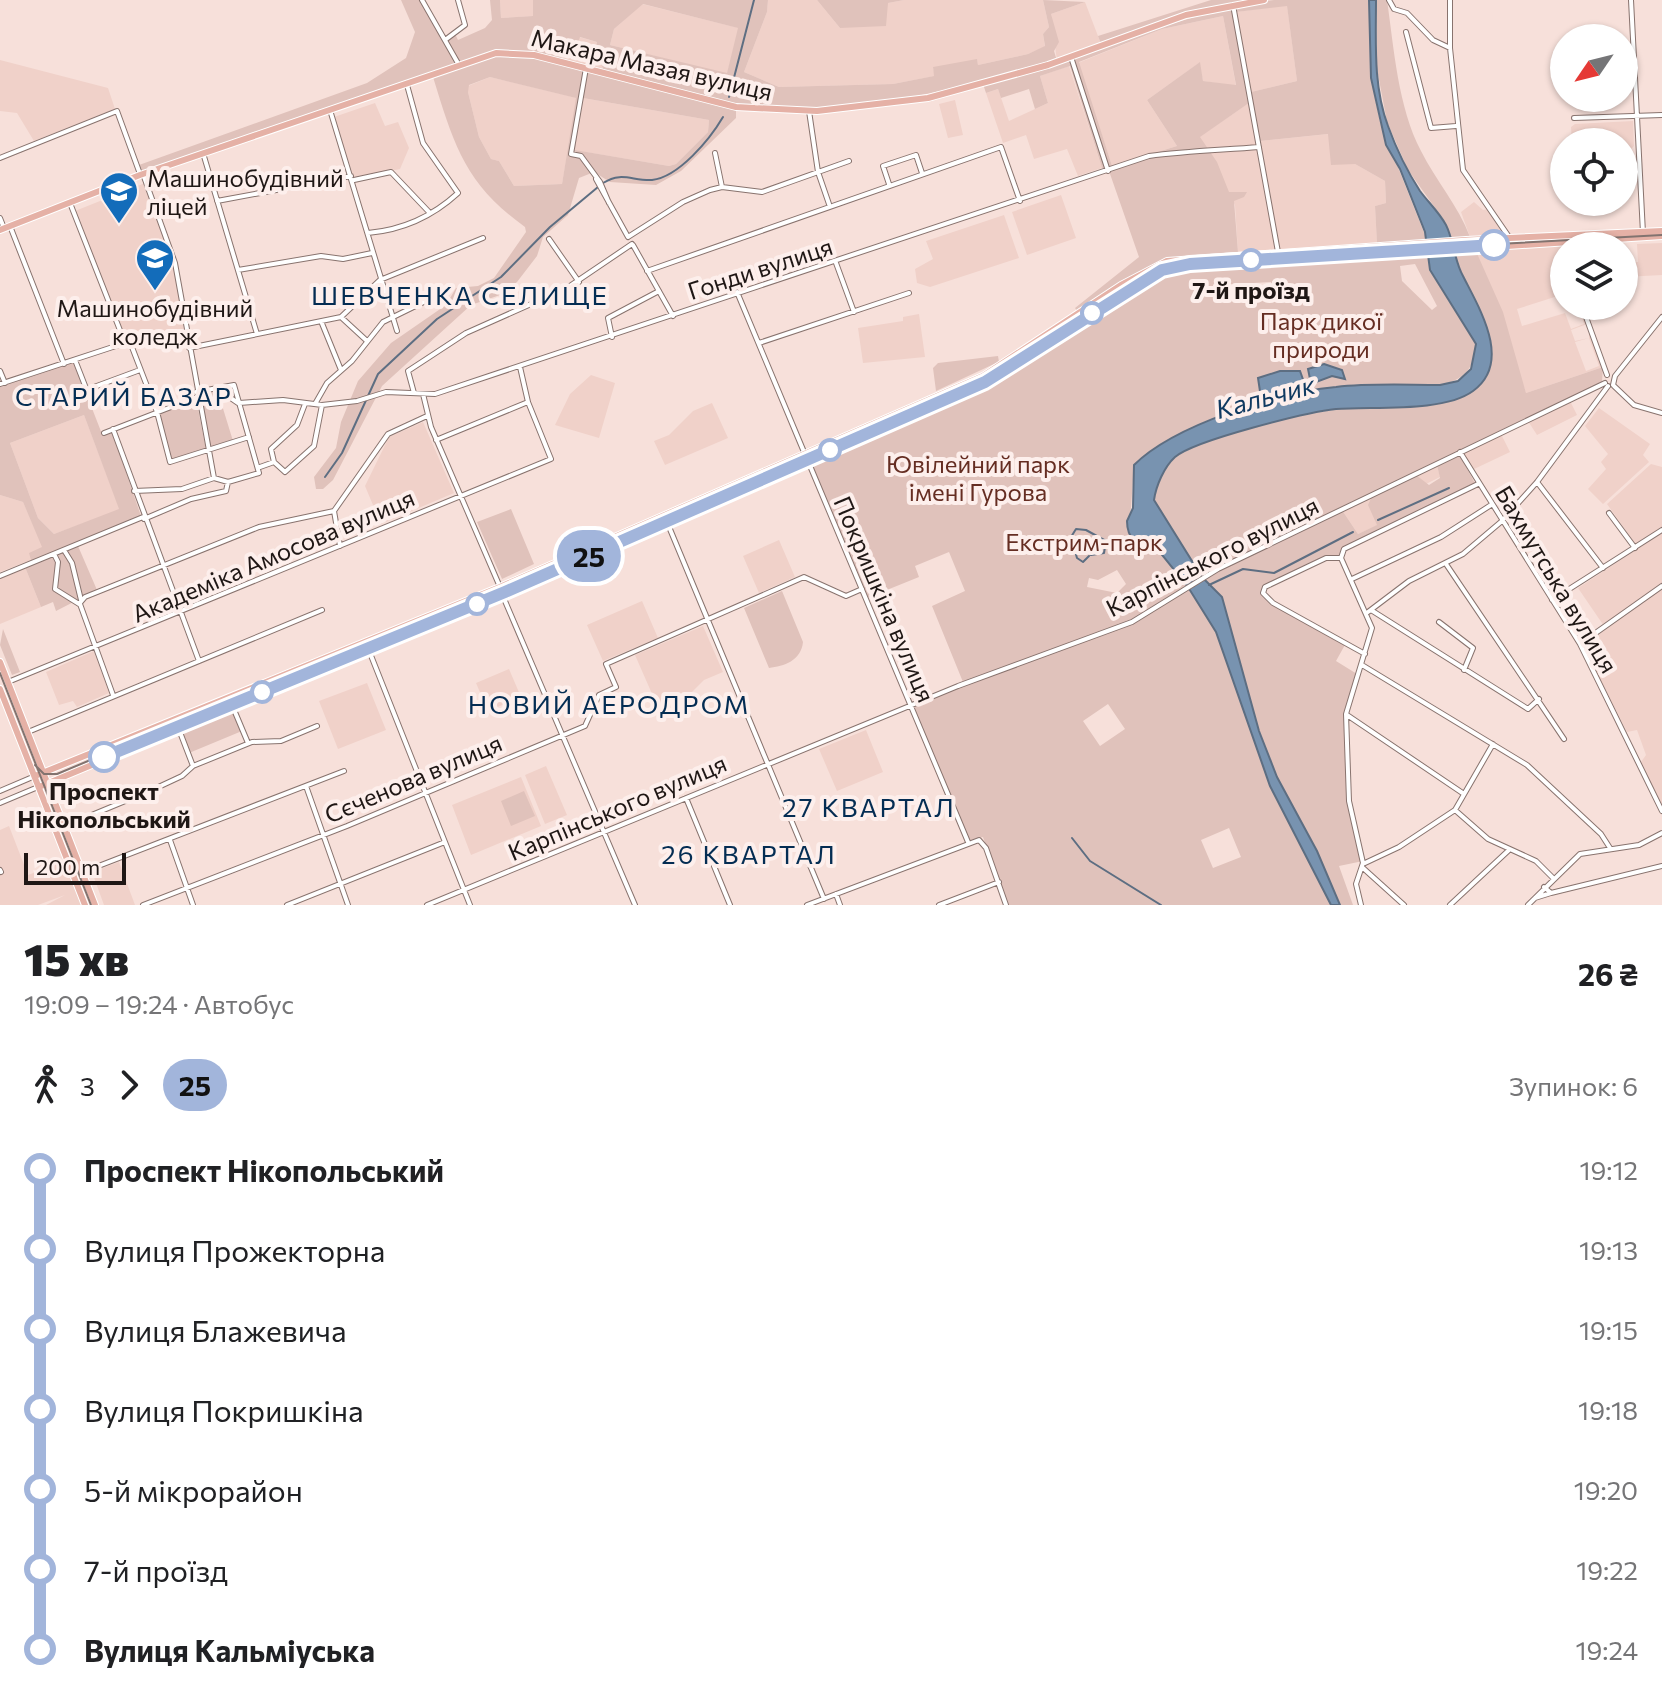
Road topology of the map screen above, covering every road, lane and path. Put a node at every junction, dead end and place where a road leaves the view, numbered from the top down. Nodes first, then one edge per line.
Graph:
1 (422, 0) edge
2 (458, 0) edge
3 (1264, 0) edge
4 (1389, 0) edge
5 (1450, 0) edge
6 (1631, 0) edge
7 (1233, 4) junction
8 (1632, 24) edge
9 (1406, 32) dead end
10 (445, 40) junction
11 (1450, 48) junction
12 (1071, 57) junction
13 (459, 65) junction
14 (587, 67) junction
15 (407, 85) junction
16 (330, 110) junction
17 (809, 111) junction
18 (1637, 112) edge
19 (1662, 115) edge
20 (1637, 116) junction
21 (1574, 118) dead end
22 (1456, 126) junction
23 (1259, 147) junction
24 (203, 153) junction
25 (715, 153) dead end
26 (0, 158) edge
27 (849, 161) dead end
28 (1108, 171) junction
29 (818, 172) junction
30 (922, 173) junction
31 (142, 174) junction
32 (352, 178) junction
33 (889, 184) junction
34 (722, 187) junction
35 (217, 201) junction
36 (1020, 201) junction
37 (70, 202) junction
38 (829, 204) junction
39 (429, 212) junction
40 (0, 218) edge
41 (5, 228) edge
42 (368, 233) junction
43 (1638, 234) edge
44 (1643, 234) junction
45 (1662, 234) edge
46 (628, 237) junction
47 (483, 238) dead end
48 (549, 239) dead end
49 (1510, 241) junction
50 (1550, 241) edge
51 (632, 244) junction
52 (372, 253) junction
53 (1278, 255) junction
54 (836, 263) junction
55 (238, 270) junction
56 (647, 271) junction
57 (380, 280) junction
58 (579, 282) junction
59 (659, 291) junction
60 (737, 292) junction
61 (909, 293) dead end
62 (440, 294) dead end
63 (854, 312) junction
64 (673, 316) junction
65 (341, 317) junction
66 (393, 317) junction
67 (1662, 317) edge
68 (1587, 320) edge
69 (321, 321) junction
70 (397, 331) dead end
71 (186, 332) junction
72 (257, 334) junction
73 (612, 337) junction
74 (367, 341) junction
75 (128, 342) junction
76 (759, 343) junction
77 (189, 348) junction
78 (75, 360) junction
79 (64, 364) junction
80 (520, 367) junction
81 (141, 369) junction
82 (341, 370) junction
83 (0, 371) edge
84 (1607, 375) junction
85 (1615, 376) junction
86 (2, 383) edge
87 (1609, 384) junction
88 (94, 387) dead end
89 (217, 388) junction
90 (1593, 388) junction
91 (414, 394) junction
92 (423, 394) junction
93 (197, 395) junction
94 (1600, 397) junction
95 (528, 402) junction
96 (239, 403) junction
97 (306, 403) junction
98 (319, 404) junction
99 (93, 406) dead end
100 (157, 412) junction
101 (1662, 413) edge
102 (427, 416) junction
103 (113, 429) junction
104 (104, 433) dead end
105 (249, 437) junction
106 (436, 440) junction
107 (207, 451) junction
108 (1460, 452) junction
109 (806, 457) junction
110 (274, 462) junction
111 (260, 467) junction
112 (214, 478) junction
113 (228, 482) junction
114 (1537, 482) junction
115 (1478, 484) junction
116 (134, 491) junction
117 (461, 496) junction
118 (1491, 505) junction
119 (334, 511) junction
120 (1609, 513) dead end
121 (144, 518) junction
122 (666, 519) junction
123 (1502, 521) junction
124 (1662, 530) edge
125 (340, 546) junction
126 (1635, 548) junction
127 (64, 550) junction
128 (54, 554) junction
129 (1341, 558) junction
130 (1446, 564) junction
131 (162, 566) junction
132 (1603, 568) junction
133 (0, 576) edge
134 (1352, 579) junction
135 (1662, 586) edge
136 (862, 589) junction
137 (501, 590) junction
138 (1552, 600) junction
139 (80, 602) junction
140 (322, 610) dead end
141 (1369, 611) junction
142 (180, 613) junction
143 (709, 621) junction
144 (1439, 622) dead end
145 (1580, 644) junction
146 (367, 645) junction
147 (96, 647) junction
148 (1365, 654) junction
149 (199, 661) junction
150 (0, 662) edge
151 (1362, 665) junction
152 (1464, 670) junction
153 (8, 682) junction
154 (0, 689) edge
155 (113, 695) junction
156 (1539, 699) junction
157 (230, 701) junction
158 (911, 705) junction
159 (1346, 714) junction
160 (176, 724) junction
161 (317, 726) dead end
162 (28, 732) junction
163 (562, 736) junction
164 (1564, 739) dead end
165 (248, 743) junction
166 (1493, 744) junction
167 (769, 764) junction
168 (193, 766) junction
169 (344, 771) dead end
170 (44, 772) junction
171 (35, 776) junction
172 (49, 783) junction
173 (306, 786) junction
174 (39, 787) junction
175 (0, 791) edge
176 (425, 793) junction
177 (1464, 794) junction
178 (686, 798) junction
179 (0, 803) edge
180 (1455, 810) junction
181 (1662, 811) edge
182 (65, 826) junction
183 (603, 832) junction
184 (1662, 833) edge
185 (323, 835) junction
186 (170, 840) junction
187 (445, 842) junction
188 (968, 842) junction
189 (1610, 848) junction
190 (1509, 850) junction
191 (1363, 866) junction
192 (1662, 866) edge
193 (83, 872) junction
194 (1553, 878) junction
195 (999, 882) junction
196 (340, 884) junction
197 (1544, 887) junction
198 (187, 888) junction
199 (464, 890) junction
200 (1551, 893) junction
201 (836, 894) junction
202 (1533, 898) junction
203 (824, 899) junction
204 (85, 905) edge
205 (95, 905) edge
206 (143, 905) edge
207 (193, 905) edge
208 (287, 905) edge
209 (348, 905) edge
210 (427, 905) edge
211 (470, 905) edge
212 (635, 905) edge
213 (730, 905) edge
214 (807, 905) edge
215 (840, 905) edge
216 (939, 905) edge
217 (1006, 905) edge
218 (1361, 905) edge
219 (1404, 905) edge
220 (1450, 905) edge
221 (1528, 905) edge

1 - 10 street
2 - 10 street
3 - 7 main road, Макара Мазая вулиця
4 - 11 street
5 - 11 street
6 - 8 street
7 - 12 main road, Макара Мазая вулиця
7 - 23 street
9 - 22 street
10 - 13 street
11 - 22 street
12 - 17 main road, Макара Мазая вулиця
12 - 28 street
13 - 14 main road, Макара Мазая вулиця
13 - 15 main road, Макара Мазая вулиця
14 - 17 main road, Макара Мазая вулиця
14 - 46 street
15 - 16 main road, Макара Мазая вулиця
15 - 39 street
16 - 24 main road, Макара Мазая вулиця
16 - 32 street
17 - 29 street
18 - 20 street
19 - 20 street
20 - 21 street
20 - 44 street
22 - 49 street
23 - 28 street, Гонди вулиця
23 - 53 street
24 - 31 main road, Макара Мазая вулиця
24 - 35 street
25 - 34 street
26 - 31 street
27 - 29 street
28 - 36 street, Гонди вулиця
29 - 34 street
29 - 38 street
30 - 33 street
30 - 33 street
30 - 36 street
31 - 37 main road, Макара Мазая вулиця
31 - 71 street
32 - 35 street
32 - 39 street
32 - 42 street
33 - 38 street
34 - 46 street
35 - 55 street
36 - 54 street, Гонди вулиця
37 - 41 main road, Макара Мазая вулиця
37 - 75 street
38 - 56 street
39 - 42 street
40 - 41 street
41 - 79 street
42 - 52 street
43 - 44 main road
44 - 45 main road
46 - 51 street
47 - 57 street
48 - 58 street
49 - 50 main road
49 - 53 main road
51 - 56 street
51 - 58 street
52 - 55 street
52 - 57 street
53 - 109 main road
54 - 60 street, Гонди вулиця
54 - 63 street
55 - 72 street
56 - 59 street
57 - 65 street
57 - 66 street
58 - 91 street
59 - 64 street
59 - 73 street
60 - 64 street, Гонди вулиця
60 - 76 street, Покришкіна вулиця
61 - 63 street
62 - 66 street
63 - 76 street
64 - 73 street, Гонди вулиця
65 - 69 street
65 - 74 street
66 - 70 street
66 - 74 street
67 - 85 street
68 - 84 street
69 - 72 street
69 - 82 street
71 - 75 street
71 - 77 street
72 - 77 street
73 - 80 street, Гонди вулиця
74 - 82 street
75 - 78 street
75 - 81 street
76 - 109 street, Покришкіна вулиця
77 - 93 street
78 - 79 street
78 - 99 street
79 - 86 street
80 - 92 street, Гонди вулиця
80 - 95 street
81 - 88 street
81 - 100 street
82 - 98 street
83 - 86 street
84 - 85 street
84 - 87 street
85 - 87 street
87 - 90 street, Карпінського вулиця
87 - 94 street
87 - 101 street
89 - 93 street
89 - 96 street
89 - 96 street
90 - 94 street
90 - 108 street, Карпінського вулиця
91 - 92 street, Гонди вулиця
91 - 98 street, Гонди вулиця
92 - 102 street
93 - 100 street
93 - 107 street
94 - 114 street
95 - 106 street
95 - 117 street, Академіка Амосова вулиця
96 - 97 street, Гонди вулиця
96 - 105 street
97 - 98 street, Гонди вулиця
97 - 110 street
98 - 110 street
100 - 103 street
100 - 107 street
102 - 106 street
102 - 119 street
103 - 104 street
103 - 116 street
105 - 107 street
105 - 111 street
106 - 117 street
107 - 112 street
108 - 115 street, Бахмутська вулиця
108 - 158 street, Карпінського вулиця
109 - 122 main road
109 - 136 street, Покришкіна вулиця
110 - 111 street
111 - 113 street
112 - 113 street
112 - 116 street
113 - 121 street
114 - 123 street
114 - 132 street
115 - 118 street, Бахмутська вулиця
115 - 129 street
116 - 121 street
117 - 125 street, Академіка Амосова вулиця
117 - 137 street
118 - 123 street, Бахмутська вулиця
118 - 134 street
119 - 125 street
119 - 131 street
120 - 126 street
121 - 127 street
121 - 131 street
122 - 137 main road
122 - 143 street
123 - 130 street
123 - 138 street, Бахмутська вулиця
124 - 126 street
125 - 142 street, Академіка Амосова вулиця
126 - 132 street
127 - 128 street
127 - 139 street
128 - 133 street
128 - 139 street
129 - 134 street
129 - 148 street
130 - 141 street
130 - 156 street
131 - 139 street
131 - 142 street
132 - 138 street
134 - 141 street
135 - 145 street
136 - 143 street, Сєченова вулиця
136 - 158 street, Покришкіна вулиця
137 - 146 main road
137 - 163 street
138 - 145 street, Бахмутська вулиця
139 - 147 street
140 - 149 street
141 - 148 street
141 - 152 street
142 - 147 street, Академіка Амосова вулиця
142 - 149 street
143 - 163 street, Сєченова вулиця
143 - 167 street
144 - 152 street
145 - 181 street, Бахмутська вулиця
146 - 157 main road
146 - 176 street
147 - 153 street, Академіка Амосова вулиця
147 - 155 street
148 - 151 street
149 - 155 street
150 - 153 main road
151 - 159 street
151 - 166 street
152 - 156 street
153 - 162 main road
154 - 171 main road
155 - 162 street
156 - 164 street
157 - 160 main road
157 - 165 street
158 - 167 street, Карпінського вулиця
158 - 188 street, Покришкіна вулиця
159 - 177 street
159 - 191 street
160 - 168 street
160 - 170 main road
160 - 172 main road
161 - 165 street
162 - 170 main road
163 - 176 street, Сєченова вулиця
163 - 183 street
165 - 168 street
166 - 177 street
166 - 189 street
167 - 178 street, Карпінського вулиця
167 - 203 street
168 - 182 street
169 - 173 street
170 - 171 main road
170 - 172 main road
171 - 174 main road
171 - 175 street
172 - 174 main road
172 - 182 main road
173 - 185 street
173 - 186 street
174 - 179 street
174 - 204 main road
176 - 185 street, Сєченова вулиця
176 - 187 street
177 - 180 street
178 - 183 street, Карпінського вулиця
178 - 213 street
180 - 190 street
180 - 191 street
182 - 193 main road
183 - 199 street, Карпінського вулиця
183 - 212 street
184 - 189 street
185 - 196 street
185 - 198 street, Сєченова вулиця
186 - 193 street
186 - 198 street
187 - 196 street
187 - 199 street
188 - 195 street, Покришкіна вулиця
188 - 201 street
189 - 194 street
190 - 194 street
190 - 220 street
191 - 218 street
191 - 219 street
192 - 200 street
193 - 205 main road
194 - 197 street
195 - 216 street
195 - 217 street, Покришкіна вулиця
196 - 208 street
196 - 209 street
197 - 200 street
197 - 202 street
198 - 206 street, Сєченова вулиця
198 - 207 street
199 - 210 street, Карпінського вулиця
199 - 211 street
200 - 202 street
201 - 203 street
201 - 215 street
202 - 221 street
203 - 214 street

